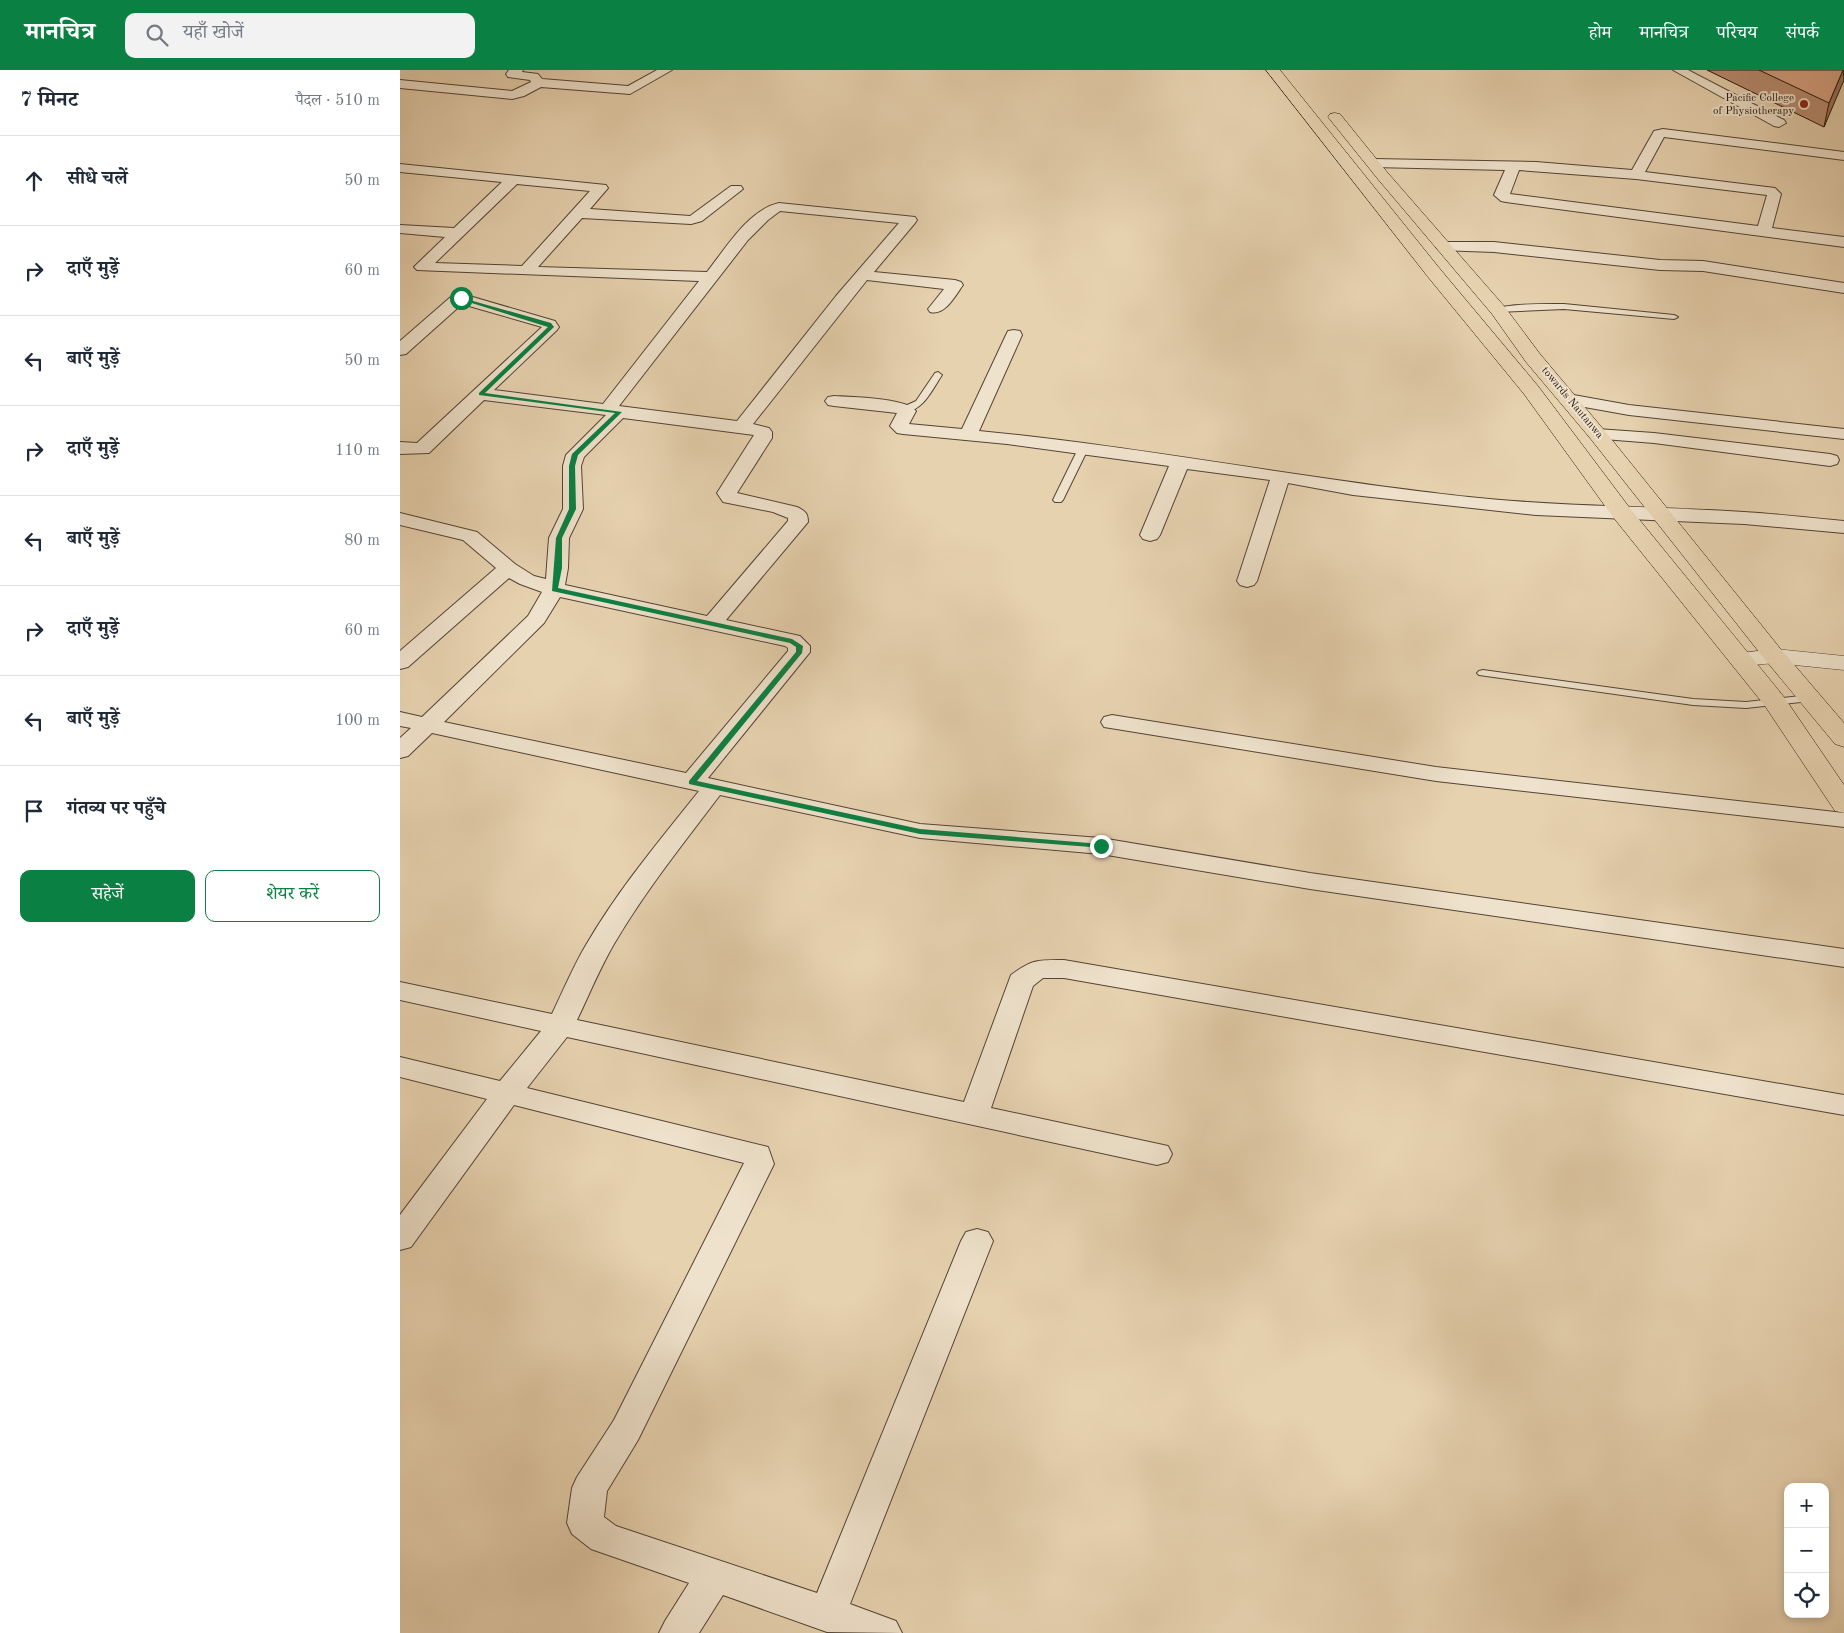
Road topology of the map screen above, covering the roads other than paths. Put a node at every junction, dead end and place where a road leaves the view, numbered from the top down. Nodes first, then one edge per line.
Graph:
1 (517, 70) edge
2 (666, 70) edge
3 (1273, 70) edge
4 (1679, 70) edge
5 (538, 83) junction
6 (400, 84) edge
7 (1326, 106) dead end
8 (1779, 123) dead end
9 (1844, 156) edge
10 (1373, 163) junction
11 (1514, 166) junction
12 (400, 168) edge
13 (1636, 175) junction
14 (514, 179) junction
15 (736, 189) dead end
16 (579, 213) junction
17 (400, 229) edge
18 (1764, 231) junction
19 (457, 233) junction
20 (1844, 242) edge
21 (1444, 247) junction
22 (526, 270) junction
23 (863, 275) junction
24 (711, 276) junction
25 (1844, 288) edge
26 (936, 309) dead end
27 (1498, 310) junction
28 (1674, 317) dead end
29 (1014, 335) dead end
30 (400, 350) edge
31 (938, 375) dead end
32 (481, 394) junction
33 (1568, 399) junction
34 (834, 401) dead end
35 (906, 409) junction
36 (614, 411) junction
37 (742, 427) junction
38 (1598, 434) junction
39 (1844, 434) edge
40 (968, 435) junction
41 (400, 448) edge
42 (1083, 449) junction
43 (1830, 460) dead end
44 (1180, 462) junction
45 (1282, 476) junction
46 (1058, 500) dead end
47 (1621, 512) junction
48 (1660, 513) junction
49 (400, 519) edge
50 (1844, 526) edge
51 (1150, 535) dead end
52 (508, 568) junction
53 (1247, 581) dead end
54 (554, 589) junction
55 (712, 623) junction
56 (1775, 656) junction
57 (1741, 660) junction
58 (400, 662) edge
59 (1844, 663) edge
60 (1483, 673) dead end
61 (1810, 698) junction
62 (1775, 702) junction
63 (400, 719) edge
64 (1112, 722) dead end
65 (428, 725) junction
66 (1844, 739) edge
67 (400, 751) edge
68 (703, 785) junction
69 (1844, 806) edge
70 (1844, 820) edge
71 (1844, 958) edge
72 (400, 991) edge
73 (561, 1025) junction
74 (400, 1067) edge
75 (507, 1093) junction
76 (1844, 1105) edge
77 (974, 1115) junction
78 (1157, 1154) dead end
79 (400, 1238) edge
80 (977, 1241) dead end
81 (714, 1576) junction
82 (827, 1615) junction
83 (678, 1633) edge
84 (883, 1633) edge

1 - 5 street
2 - 5 street
3 - 47 main road
4 - 8 street
5 - 6 street
7 - 10 main road, towards Nautanwa
9 - 13 street
10 - 11 street
10 - 21 main road, towards Nautanwa
11 - 13 street
11 - 18 street
12 - 14 street
13 - 18 street
14 - 16 street
14 - 19 street
15 - 16 street
16 - 22 street
17 - 19 street
18 - 20 street
19 - 22 street
21 - 25 street
21 - 27 main road, towards Nautanwa
22 - 24 street
23 - 24 street
23 - 26 street
23 - 37 street
24 - 36 street
27 - 28 lane
27 - 33 main road, towards Nautanwa
29 - 40 street
30 - 32 street
31 - 35 lane
32 - 36 street
32 - 41 street
33 - 38 main road, towards Nautanwa
33 - 39 street
34 - 35 street
35 - 40 street
36 - 37 street
36 - 54 street
37 - 55 street
38 - 43 street
38 - 48 main road, towards Nautanwa
40 - 42 street
42 - 44 street
42 - 46 lane
44 - 45 street
44 - 51 street
45 - 47 street
45 - 53 street
47 - 48 street
47 - 57 main road
48 - 50 street
48 - 56 main road, towards Nautanwa
49 - 52 street
52 - 54 street
52 - 58 street
54 - 55 street
54 - 65 street
55 - 68 street
56 - 57 street
56 - 59 street
56 - 61 main road, towards Nautanwa
57 - 62 main road
60 - 62 lane
61 - 62 lane
61 - 66 main road, towards Nautanwa
62 - 69 main road
63 - 65 street
64 - 70 street
65 - 67 street
65 - 68 street
68 - 71 street
68 - 73 street
72 - 73 street
73 - 75 street
73 - 77 street
74 - 75 street
75 - 79 street
75 - 81 street
76 - 77 street
77 - 78 street
80 - 82 street
81 - 82 street
81 - 83 street
82 - 84 street

